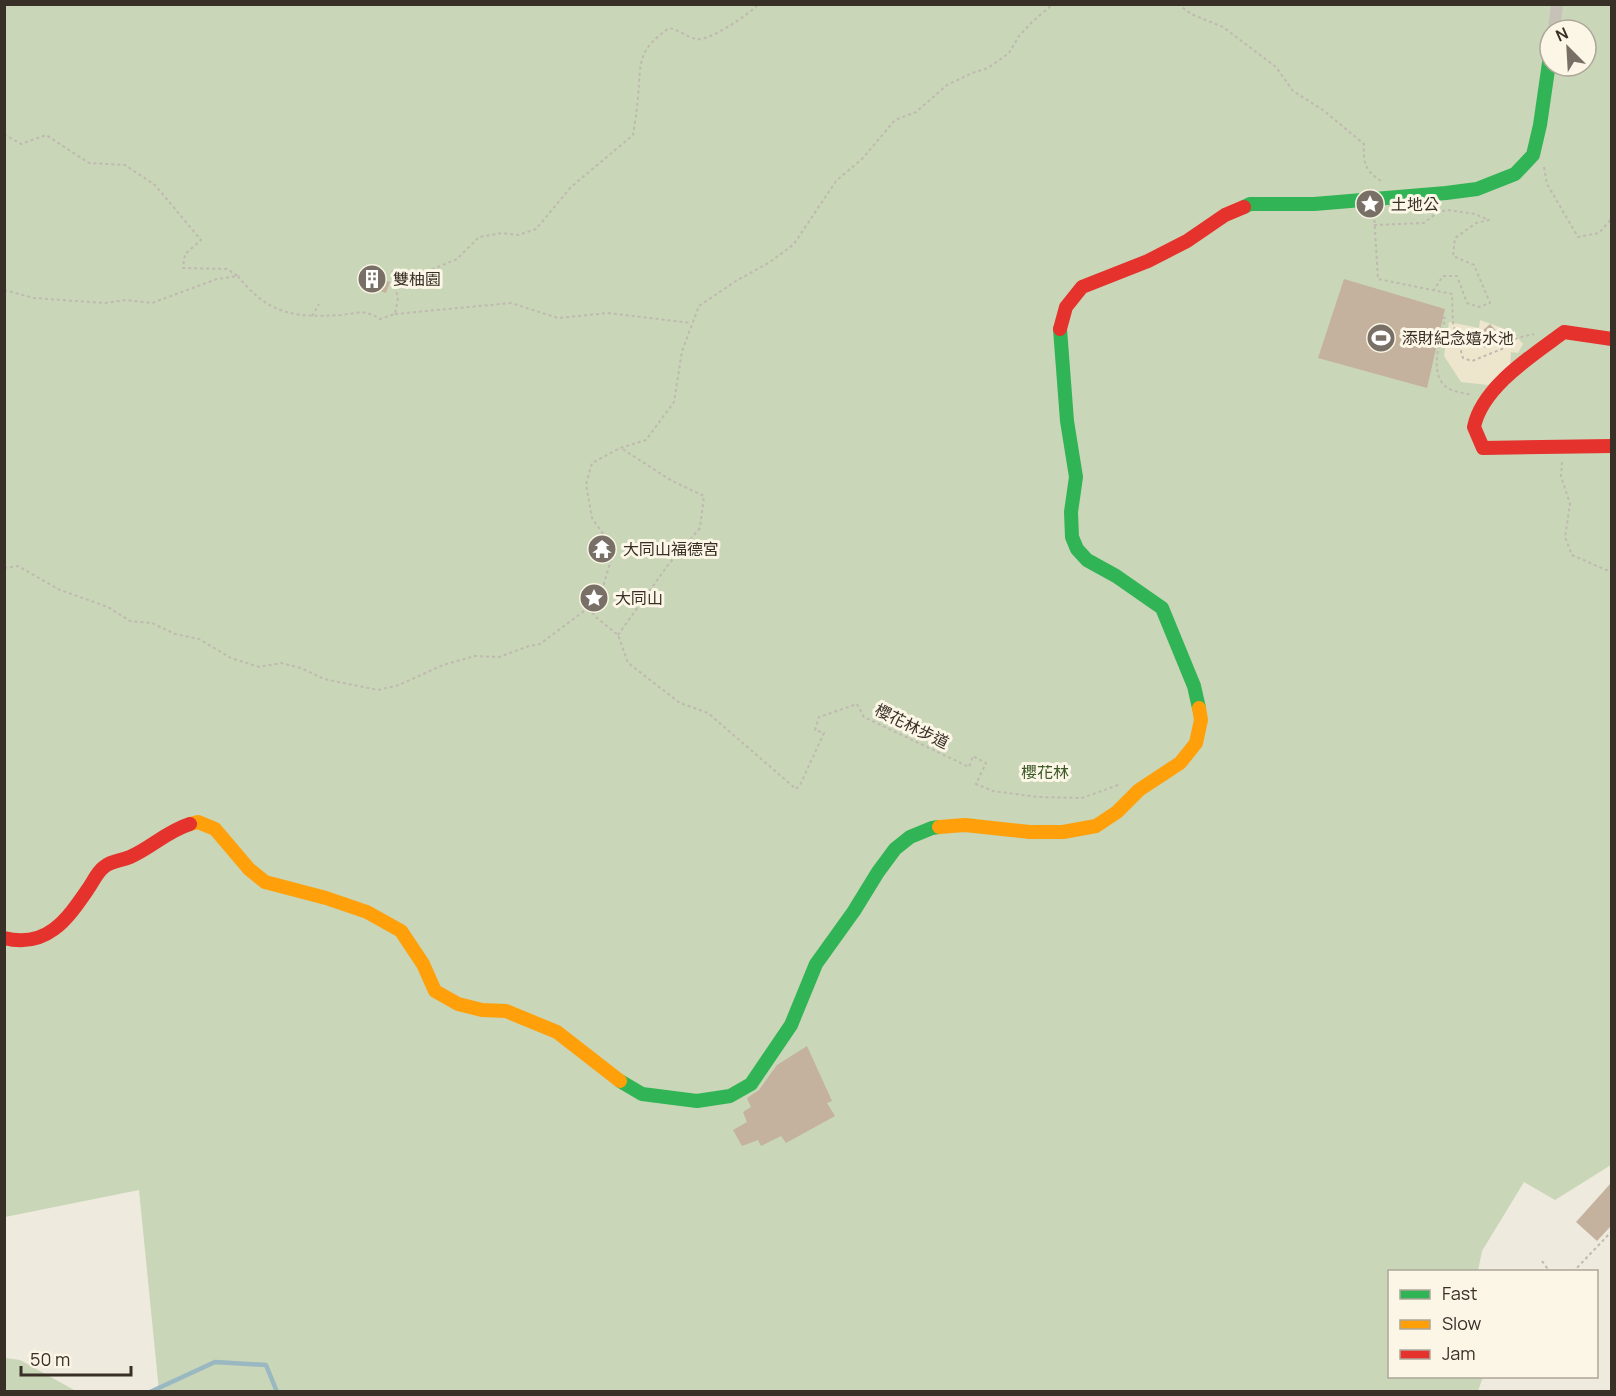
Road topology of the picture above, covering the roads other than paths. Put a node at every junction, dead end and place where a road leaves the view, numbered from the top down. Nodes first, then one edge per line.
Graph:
1 (1547, 78) edge
2 (1611, 339) edge
3 (1611, 446) edge
4 (4, 938) edge

1 - 4 street
2 - 3 street

